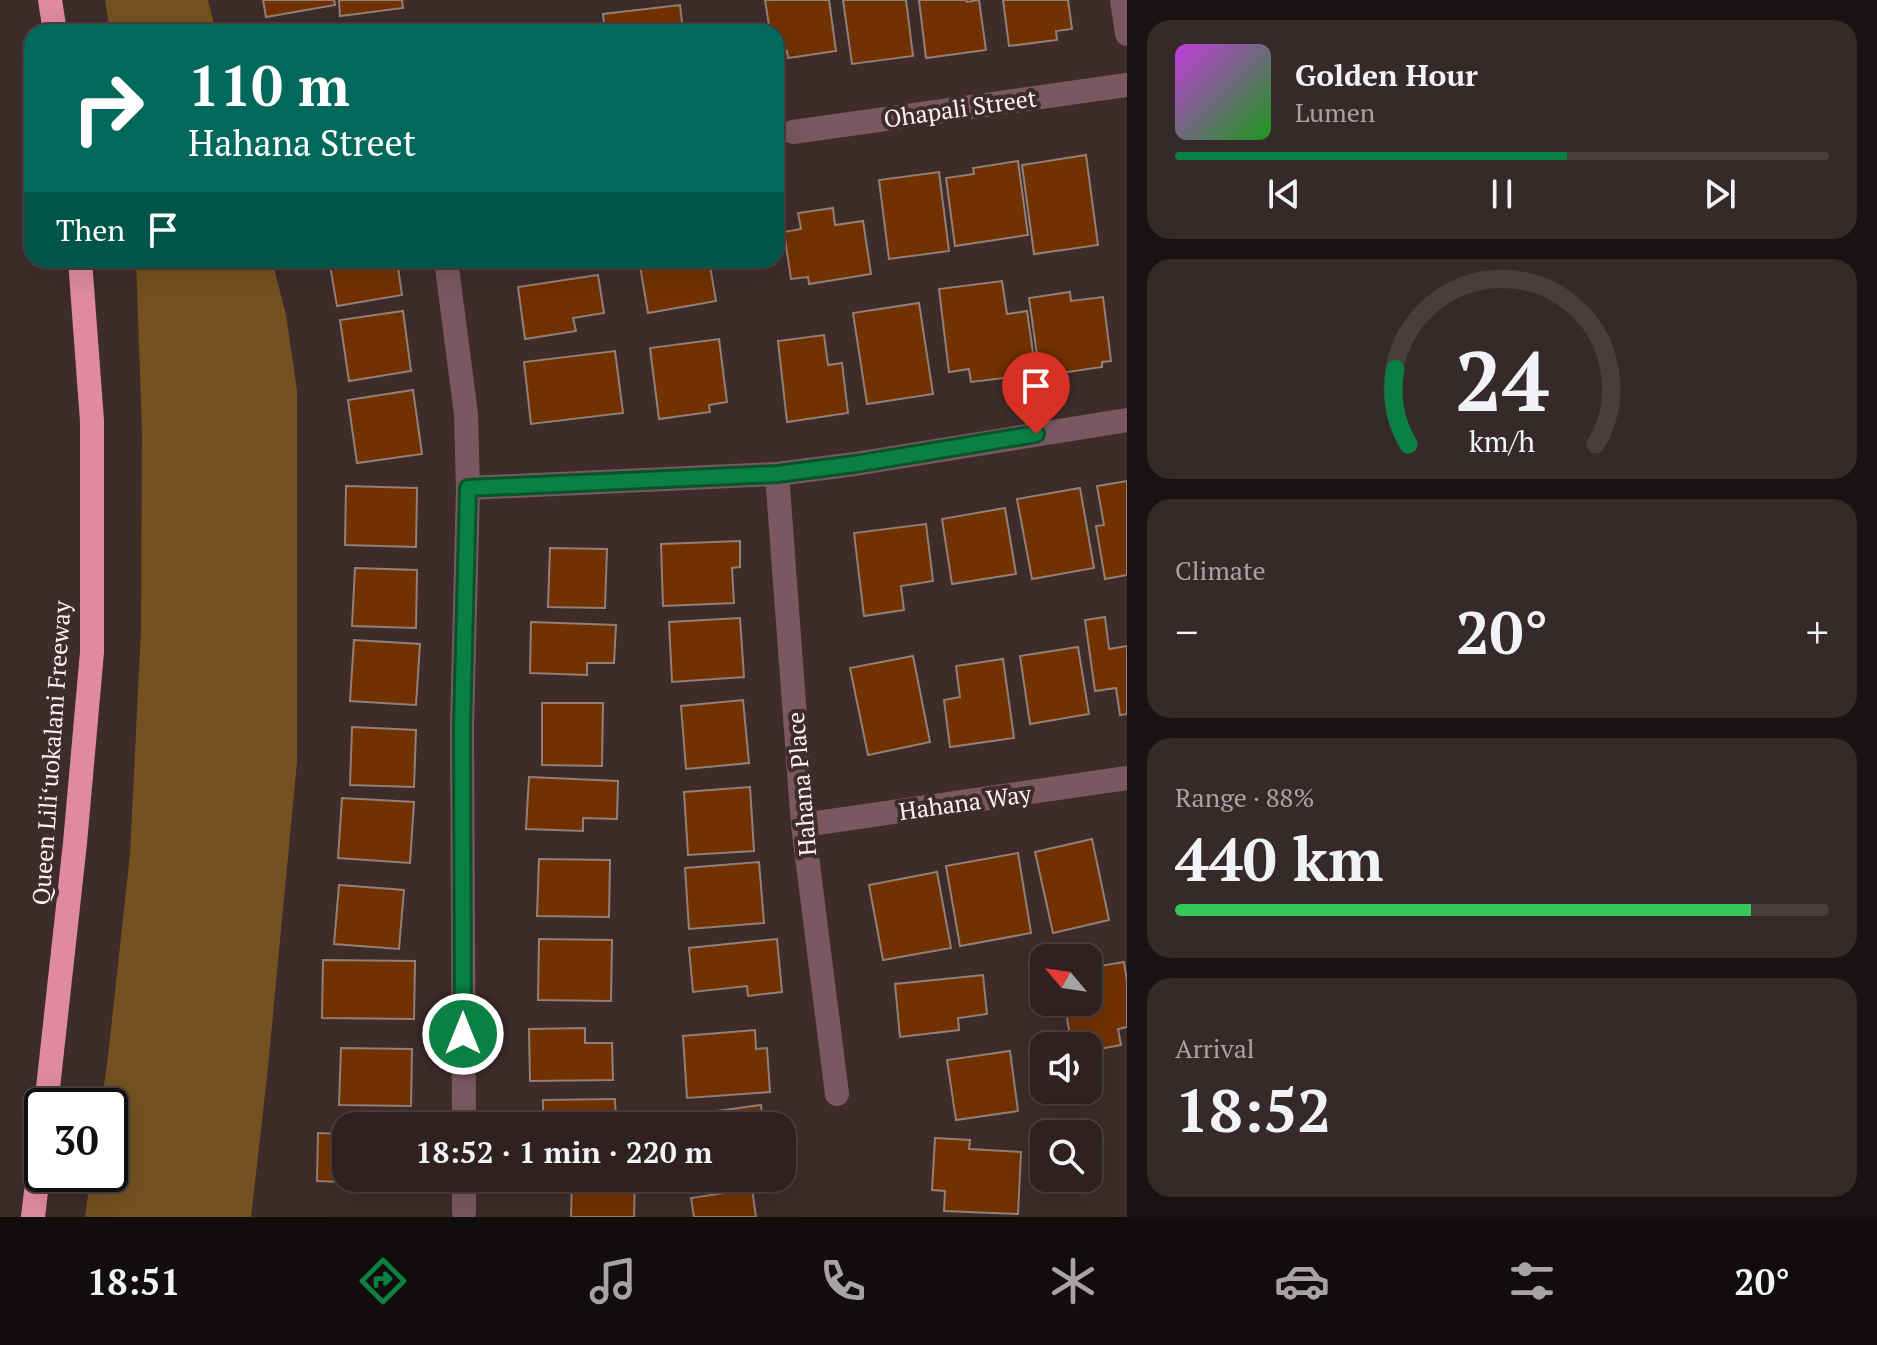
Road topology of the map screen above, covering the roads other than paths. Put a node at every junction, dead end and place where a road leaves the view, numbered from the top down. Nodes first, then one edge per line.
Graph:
1 (50, 0) edge
2 (1122, 0) edge
3 (54, 24) edge
4 (1127, 34) edge
5 (1127, 85) edge
6 (793, 132) dead end
7 (81, 268) edge
8 (447, 268) edge
9 (1127, 420) edge
10 (777, 474) junction
11 (468, 488) junction
12 (1127, 778) edge
13 (803, 825) junction
14 (48, 1088) edge
15 (837, 1094) dead end
16 (464, 1112) edge
17 (36, 1192) edge
18 (464, 1192) edge
19 (464, 1212) dead end
20 (33, 1217) edge

1 - 3 highway
2 - 4 street
5 - 6 street, Ohapali Street
7 - 14 highway, Queen Liliʻuokalani Freeway
8 - 11 street
9 - 10 street
10 - 11 street
10 - 13 street, Hahana Place
11 - 16 street
12 - 13 street, Hahana Way
13 - 15 street, Hahana Place
17 - 20 highway
18 - 19 street

